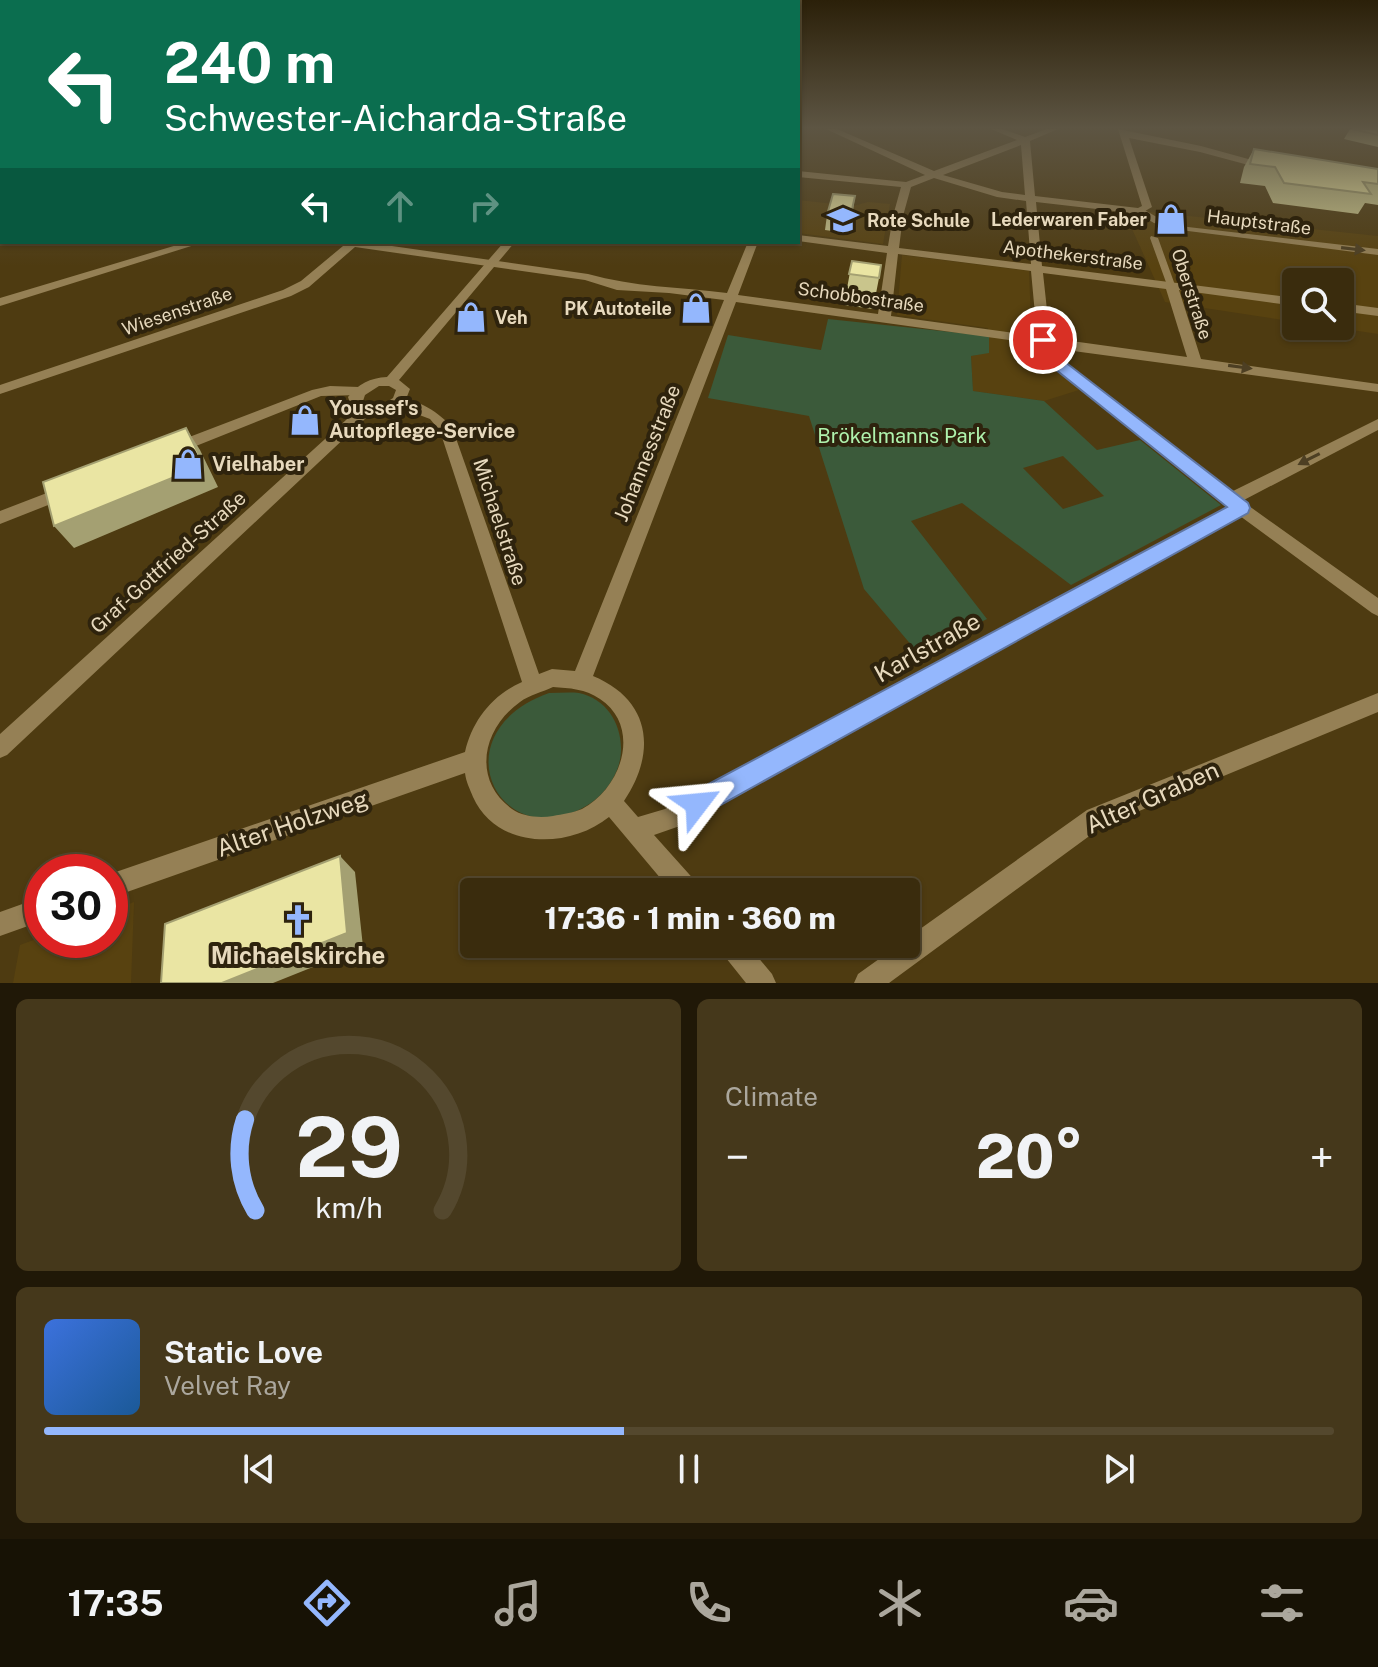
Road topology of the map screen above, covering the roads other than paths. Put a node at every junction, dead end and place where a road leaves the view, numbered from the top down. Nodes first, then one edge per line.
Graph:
1 (807, 175) edge
2 (934, 175) joint
3 (1028, 175) edge
4 (1137, 175) edge
5 (907, 185) junction
6 (1030, 199) junction
7 (1140, 211) junction
8 (800, 238) edge
9 (1154, 238) dead end
10 (192, 244) edge
11 (345, 244) edge
12 (353, 244) edge
13 (508, 244) edge
14 (752, 244) edge
15 (895, 250) junction
16 (1378, 252) edge
17 (492, 264) junction
18 (1036, 268) junction
19 (1171, 285) junction
20 (729, 298) junction
21 (1282, 300) edge
22 (0, 302) edge
23 (1354, 309) edge
24 (1378, 312) edge
25 (884, 319) junction
26 (1043, 340) junction
27 (1195, 361) junction
28 (391, 381) junction
29 (1378, 388) edge
30 (0, 390) edge
31 (359, 391) junction
32 (398, 402) junction
33 (367, 410) junction
34 (1378, 424) edge
35 (162, 454) edge
36 (74, 488) edge
37 (1235, 504) junction
38 (0, 518) edge
39 (1378, 608) edge
40 (582, 679) junction
41 (532, 683) junction
42 (1378, 702) edge
43 (0, 748) edge
44 (473, 760) junction
45 (610, 802) junction
46 (636, 829) junction
47 (676, 878) edge
48 (128, 880) edge
49 (24, 915) edge
50 (0, 924) edge
51 (742, 958) edge
52 (763, 983) edge
53 (867, 983) edge

1 - 5 street
2 - 5 street
2 - 6 street
3 - 6 street
4 - 7 street
5 - 15 street
6 - 7 street
6 - 18 street
7 -> 16 street, Hauptstraße
8 - 15 street, Apothekerstraße
9 - 19 street, Oberstraße
10 - 22 street
11 - 30 street, Wiesenstraße
12 - 17 street, Schobbostraße
13 - 17 street
14 - 20 street, Johannesstraße
15 - 18 street, Apothekerstraße
15 - 25 street
17 - 20 street, Schobbostraße
17 - 28 street
18 - 19 street, Apothekerstraße
18 - 26 street
19 - 21 street, Apothekerstraße
19 - 27 street, Oberstraße
20 - 25 street, Schobbostraße
20 - 40 street, Johannesstraße
23 - 24 street
25 - 26 street, Schobbostraße
26 - 27 street, Schobbostraße
26 - 37 street
27 -> 29 street, Schobbostraße
28 - 31 street
28 - 32 street
31 - 33 street
31 - 35 street
32 - 33 street, Graf-Gottfried-Straße
32 - 41 street, Michaelstraße
33 - 43 street, Graf-Gottfried-Straße
34 -> 37 street, Karlstraße
36 - 38 street
37 - 39 street
37 - 46 street, Karlstraße
40 - 41 street
40 - 45 street
41 - 44 street
42 - 53 street, Alter Graben
44 - 45 street
44 - 48 street, Alter Holzweg
45 - 46 street
46 - 47 street
49 - 50 street
51 - 52 street

